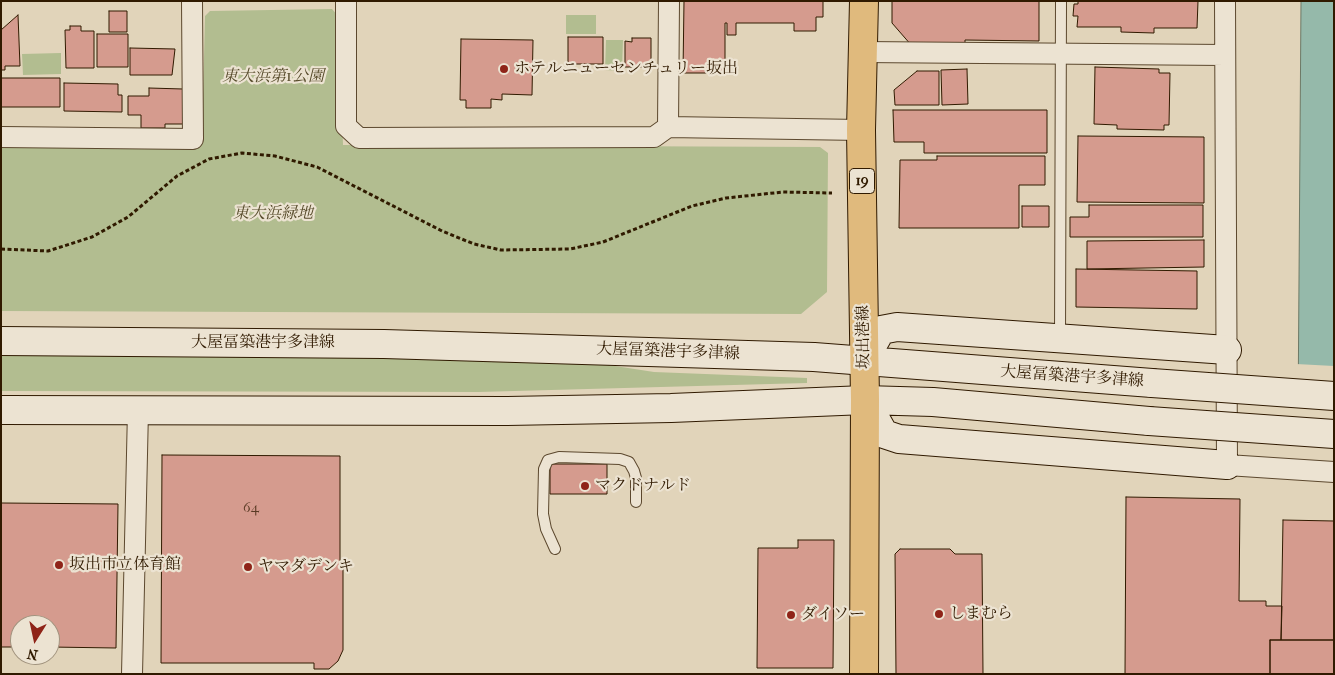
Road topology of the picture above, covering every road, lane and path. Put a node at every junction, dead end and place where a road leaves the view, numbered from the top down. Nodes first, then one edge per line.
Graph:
1 (192, 1) edge
2 (346, 1) edge
3 (669, 1) edge
4 (864, 1) edge
5 (1061, 1) edge
6 (1226, 1) edge
7 (862, 52) junction
8 (1061, 54) junction
9 (1225, 55) junction
10 (668, 128) junction
11 (861, 130) junction
12 (1, 137) edge
13 (832, 193) dead end
14 (1, 249) edge
15 (1060, 338) junction
16 (1, 341) edge
17 (1227, 350) junction
18 (864, 360) junction
19 (1334, 396) edge
20 (865, 400) junction
21 (1, 410) edge
22 (138, 410) junction
23 (1334, 434) edge
24 (1227, 465) junction
25 (1334, 472) edge
26 (636, 502) dead end
27 (555, 549) dead end
28 (132, 674) edge
29 (864, 674) edge

1 - 12 street
2 - 10 street
3 - 10 street
4 - 7 main road, 坂出港線 / 19
5 - 8 lane
6 - 9 street
7 - 8 street
7 - 11 main road, 坂出港線 / 19
8 - 9 street
8 - 15 lane
9 - 17 street
10 - 11 street
11 - 18 main road, 坂出港線 / 19
13 - 14 path
15 - 17 main road
15 - 18 main road
16 - 18 main road, 大屋冨築港宇多津線
17 - 24 street
18 - 19 main road, 大屋冨築港宇多津線, bridge
18 - 20 main road, 坂出港線 / 19
20 - 22 main road
20 - 23 main road, bridge
20 - 24 main road
20 - 29 main road, 坂出港線 / 19
21 - 22 main road
22 - 28 street
24 - 25 street
26 - 27 lane

